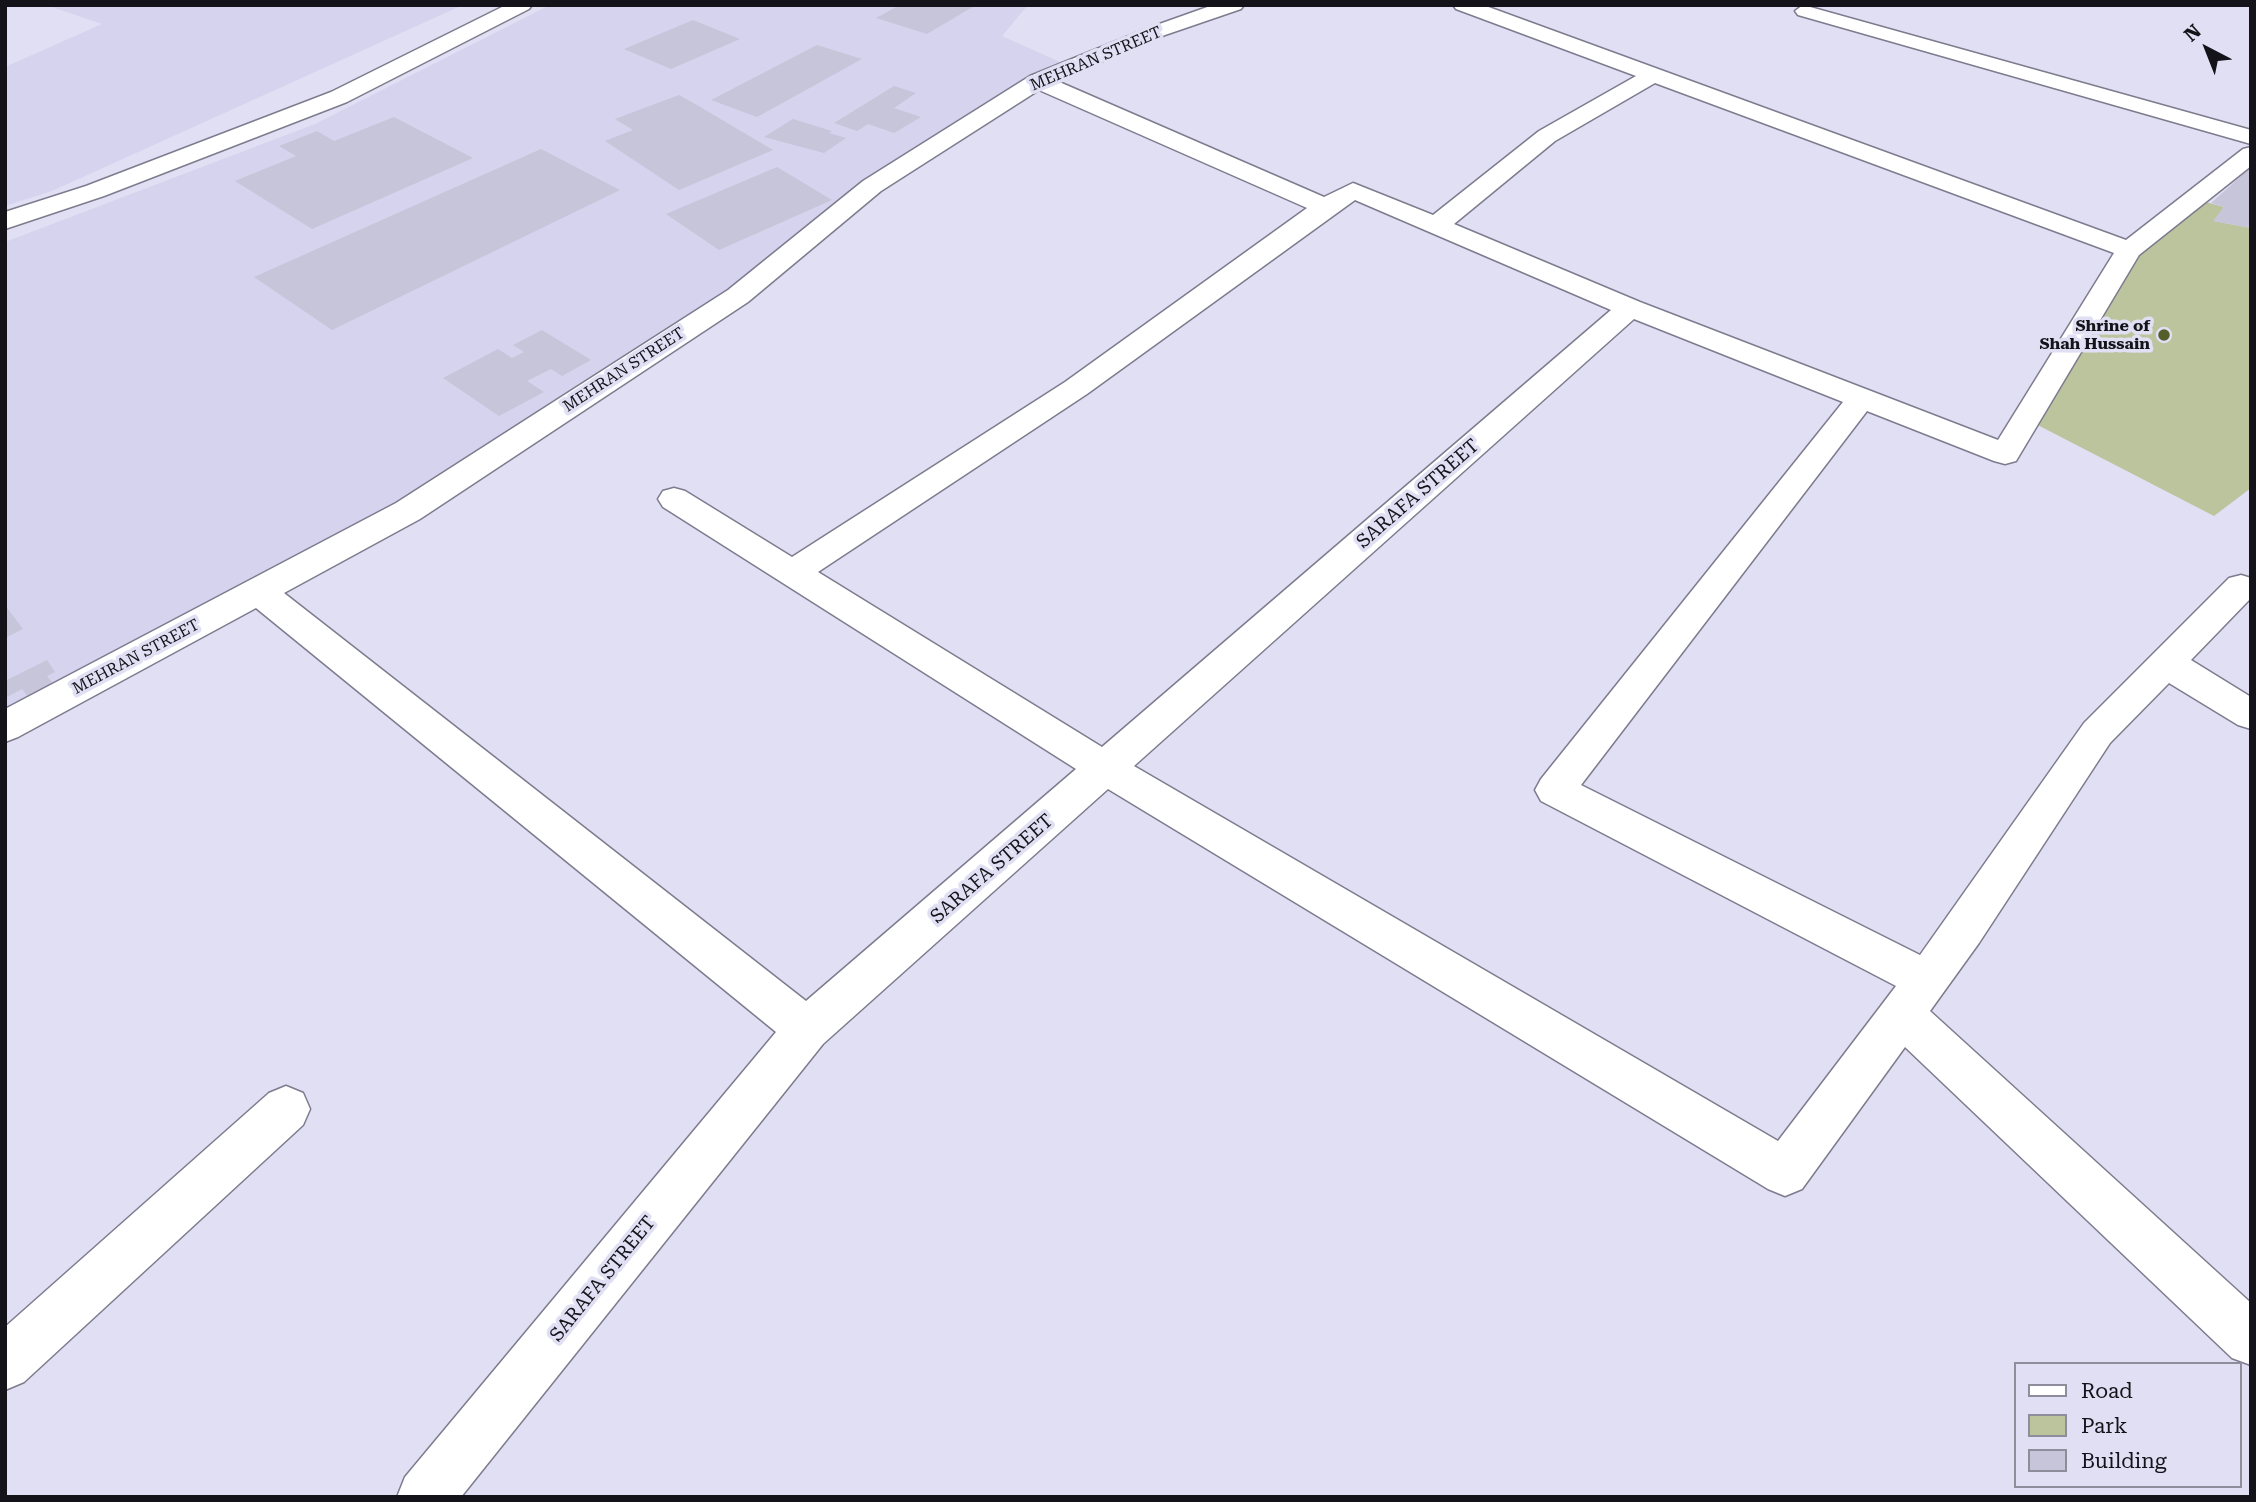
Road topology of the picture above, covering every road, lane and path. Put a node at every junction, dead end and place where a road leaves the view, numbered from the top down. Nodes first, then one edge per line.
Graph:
1 (522, 5) edge
2 (1234, 5) edge
3 (1463, 5) edge
4 (1805, 11) dead end
5 (1652, 76) junction
6 (1038, 81) junction
7 (2251, 137) edge
8 (2251, 154) edge
9 (1325, 207) junction
10 (5, 220) edge
11 (1436, 225) junction
12 (2129, 250) junction
13 (1630, 308) junction
14 (1862, 398) junction
15 (674, 499) dead end
16 (792, 573) junction
17 (2241, 587) dead end
18 (260, 592) junction
19 (2166, 663) junction
20 (2251, 715) edge
21 (5, 727) edge
22 (1107, 769) junction
23 (1914, 997) junction
24 (807, 1029) junction
25 (286, 1109) dead end
26 (2251, 1339) edge
27 (5, 1363) edge
28 (425, 1497) edge

1 - 10 street
2 - 6 street, MEHRAN STREET
3 - 5 street
4 - 7 street
5 - 11 street
5 - 12 street
6 - 9 street
6 - 18 street, MEHRAN STREET
8 - 12 street
9 - 11 street
9 - 16 street
11 - 13 street
12 - 14 street
13 - 14 street
13 - 22 street, SARAFA STREET
14 - 23 street
15 - 16 street
16 - 22 street
17 - 19 street
18 - 21 street, MEHRAN STREET
18 - 24 street
19 - 20 street
19 - 23 street
22 - 23 street
22 - 24 street, SARAFA STREET
23 - 26 street
24 - 28 street, SARAFA STREET
25 - 27 street

